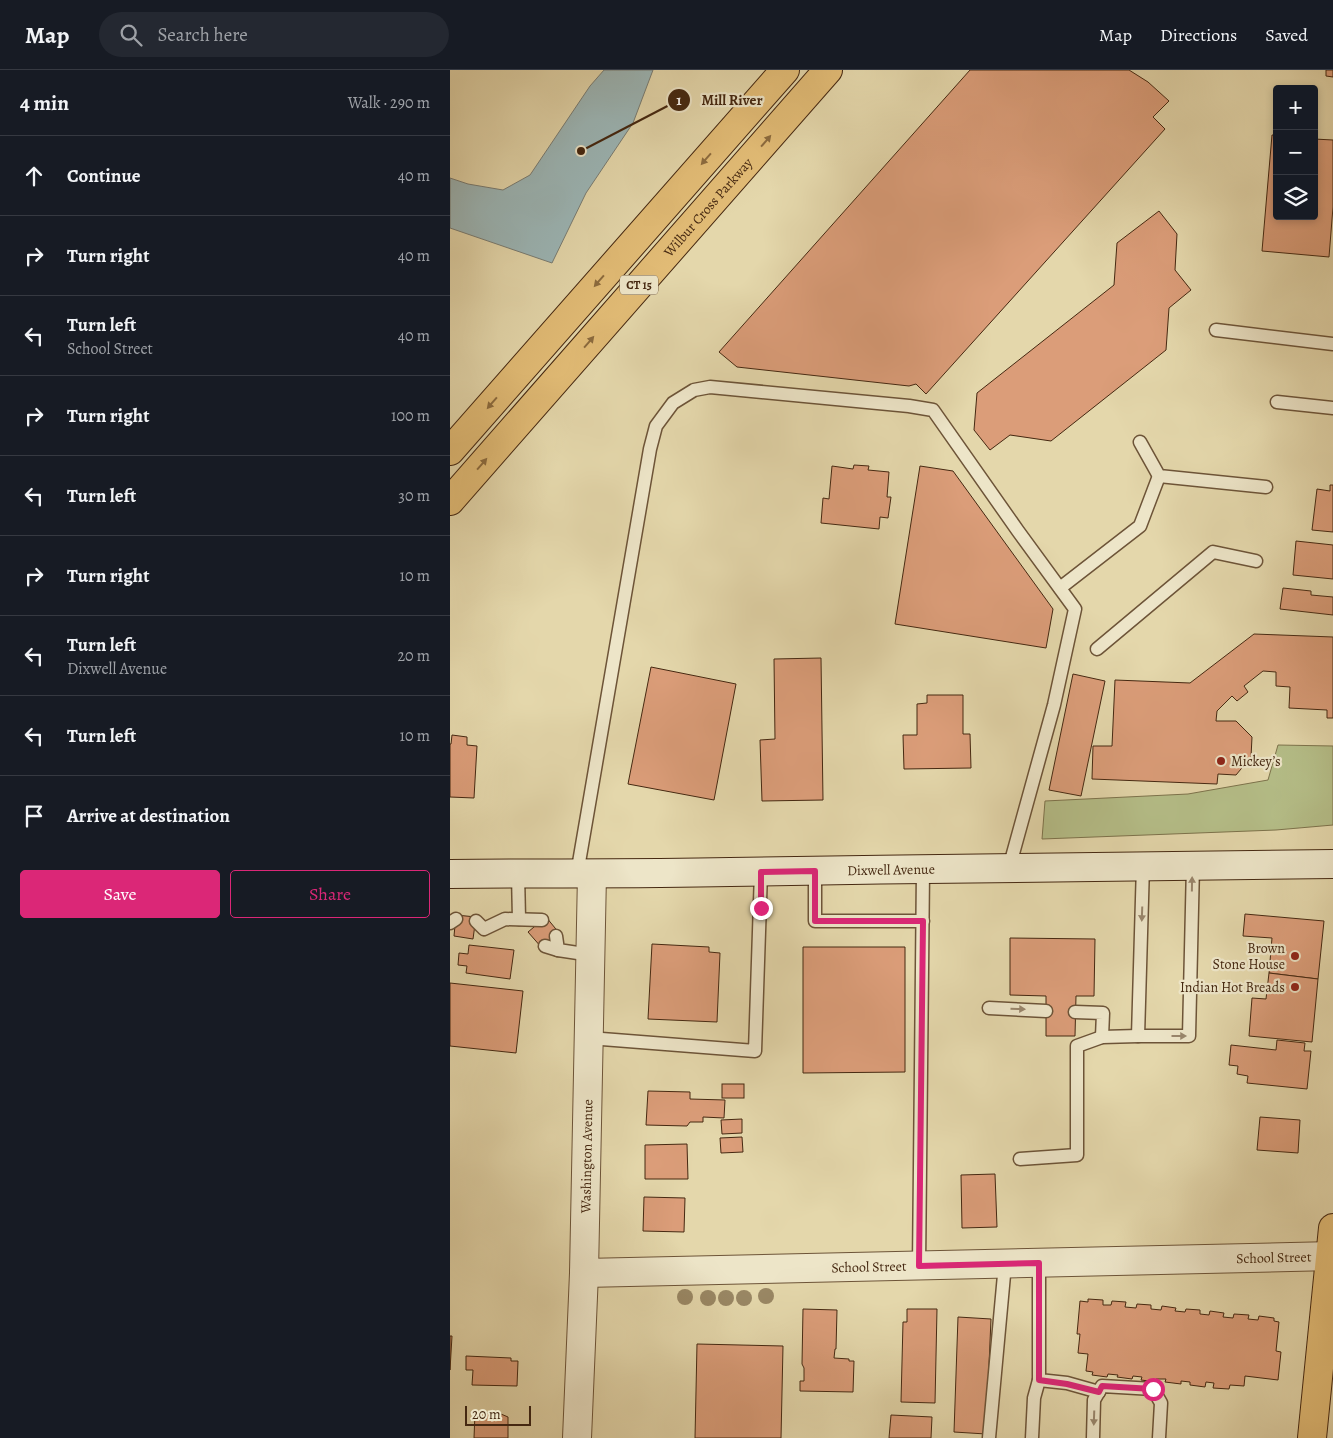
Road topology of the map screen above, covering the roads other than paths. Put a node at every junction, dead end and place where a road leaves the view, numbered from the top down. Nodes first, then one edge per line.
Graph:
1 (785, 70) edge
2 (828, 70) edge
3 (1216, 330) dead end
4 (1333, 344) edge
5 (1277, 402) dead end
6 (1333, 408) edge
7 (1140, 442) dead end
8 (450, 451) edge
9 (1159, 476) junction
10 (1266, 487) dead end
11 (450, 501) edge
12 (1256, 561) dead end
13 (1060, 588) junction
14 (1097, 649) dead end
15 (1333, 864) edge
16 (1143, 865) junction
17 (1193, 865) junction
18 (1009, 868) junction
19 (923, 870) junction
20 (815, 871) junction
21 (761, 872) junction
22 (450, 874) edge
23 (518, 874) junction
24 (584, 874) junction
25 (923, 921) junction
26 (478, 927) dead end
27 (556, 936) dead end
28 (545, 946) dead end
29 (558, 950) junction
30 (591, 955) junction
31 (989, 1008) dead end
32 (1046, 1010) dead end
33 (1076, 1012) dead end
34 (1138, 1036) junction
35 (1102, 1037) junction
36 (589, 1038) junction
37 (1020, 1159) dead end
38 (1333, 1228) edge
39 (1332, 1256) edge
40 (1039, 1263) junction
41 (1005, 1264) junction
42 (919, 1266) junction
43 (584, 1274) junction
44 (1039, 1380) junction
45 (1099, 1392) junction
46 (577, 1438) edge
47 (989, 1438) edge
48 (1032, 1438) edge
49 (1093, 1438) edge
50 (1159, 1438) edge
51 (1312, 1438) edge

1 -> 8 main road, CT 15
11 -> 2 main road, Wilbur Cross Parkway / CT 15
3 - 4 lane
5 - 6 lane
7 - 9 lane
9 - 10 lane
9 - 13 lane
12 - 14 lane
13 - 18 lane
13 - 24 lane
15 - 17 street, Dixwell Avenue
16 - 17 street, Dixwell Avenue
16 - 18 street, Dixwell Avenue
16 -> 34 lane
34 -> 17 lane
18 - 19 street, Dixwell Avenue
19 - 20 street, Dixwell Avenue
19 - 25 lane
20 - 21 street, Dixwell Avenue
20 - 25 lane
21 - 24 street, Dixwell Avenue
21 - 36 lane
22 - 23 street, Dixwell Avenue
23 - 24 street, Dixwell Avenue
23 - 26 lane
24 - 30 street, Washington Avenue
25 - 42 lane
27 - 29 lane
28 - 29 lane
29 - 30 lane
30 - 36 street, Washington Avenue
31 -> 32 lane
33 - 35 lane
34 - 35 lane
35 - 37 lane
36 - 43 street, Washington Avenue
38 - 39 main road
39 - 40 street, School Street
39 - 51 main road
40 - 41 street, School Street
40 - 44 lane
41 - 42 street, School Street
41 - 47 lane
42 - 43 street, School Street
43 - 46 street, Washington Avenue
44 - 45 lane
44 - 48 lane
45 -> 49 lane
45 - 50 lane

